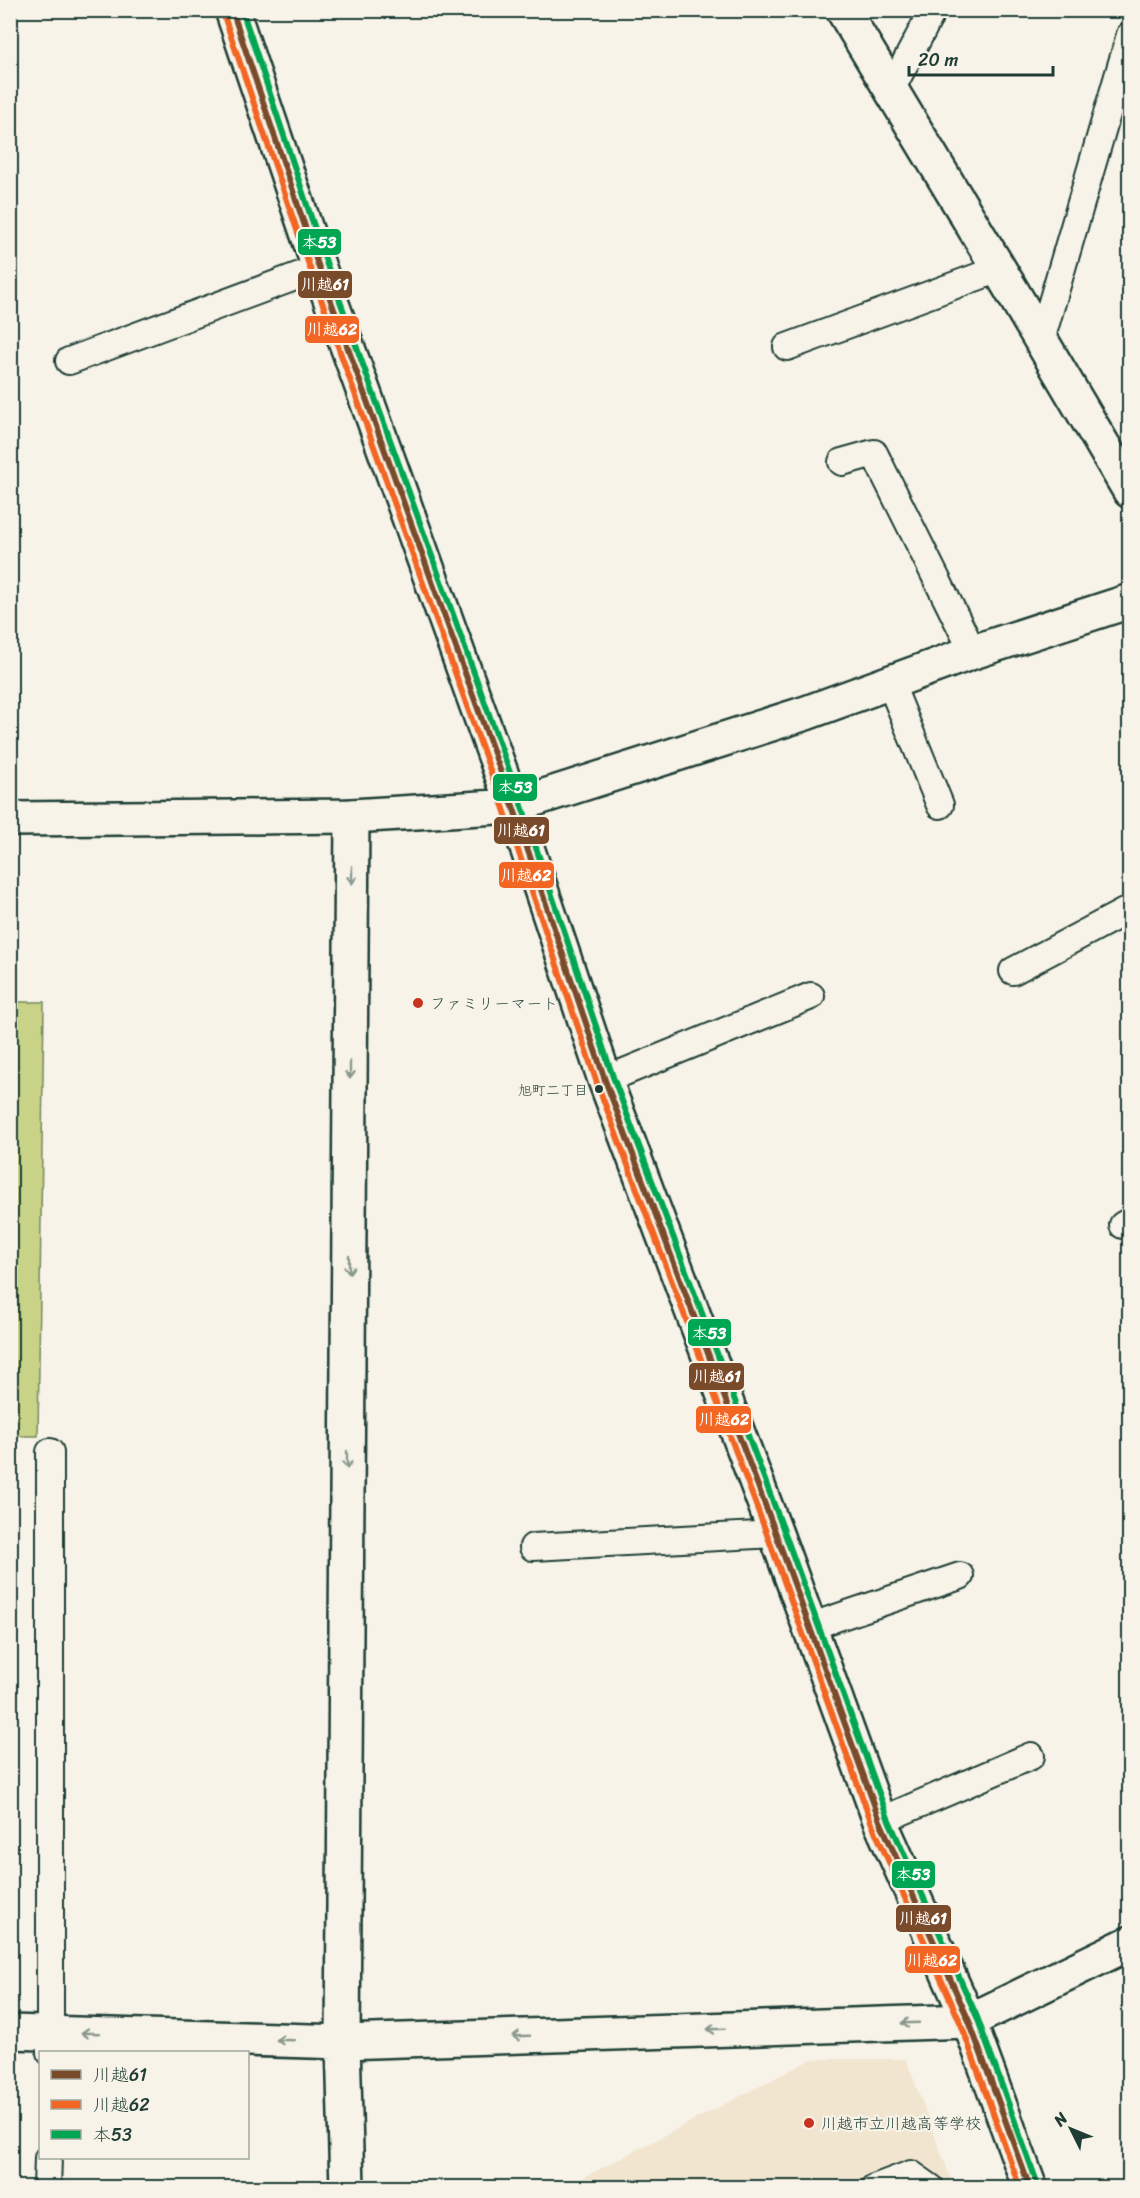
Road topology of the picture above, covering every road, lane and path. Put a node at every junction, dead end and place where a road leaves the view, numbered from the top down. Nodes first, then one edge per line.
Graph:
1 (232, 10) edge
2 (843, 10) edge
3 (933, 10) edge
4 (1130, 34) edge
5 (891, 90) junction
6 (319, 268) junction
7 (999, 269) junction
8 (1041, 340) junction
9 (787, 347) dead end
10 (69, 361) dead end
11 (842, 462) dead end
12 (1130, 491) edge
13 (1130, 601) edge
14 (973, 652) junction
15 (890, 682) junction
16 (940, 805) dead end
17 (513, 806) junction
18 (352, 816) junction
19 (10, 819) edge
20 (1130, 909) edge
21 (1013, 971) dead end
22 (811, 996) dead end
23 (605, 1080) junction
24 (50, 1452) dead end
25 (776, 1534) junction
26 (533, 1547) dead end
27 (960, 1576) dead end
28 (809, 1627) junction
29 (1030, 1756) dead end
30 (880, 1821) junction
31 (1130, 1943) edge
32 (969, 2021) junction
33 (10, 2032) edge
34 (50, 2042) edge
35 (343, 2042) junction
36 (48, 2159) edge
37 (47, 2187) edge
38 (347, 2187) edge
39 (874, 2187) edge
40 (931, 2187) edge
41 (1030, 2187) edge

1 - 6 street
2 - 5 street
3 - 5 lane
4 - 8 lane
5 - 7 street
6 - 10 lane
6 - 17 street
7 - 8 street
7 - 9 lane
8 - 12 street
11 - 14 lane
13 - 14 street
14 - 15 street
15 - 16 lane
15 - 17 street
17 - 18 street
17 - 23 street
18 - 19 street
18 -> 35 street
20 - 21 lane
22 - 23 lane
23 - 25 street
24 - 34 lane
25 - 26 lane
25 - 28 street
27 - 28 lane
28 - 30 street
29 - 30 lane
30 - 32 street
31 - 32 street
32 -> 35 street
32 - 41 street
33 - 34 street
35 -> 34 street
35 - 38 street
36 - 37 lane
39 - 40 lane

